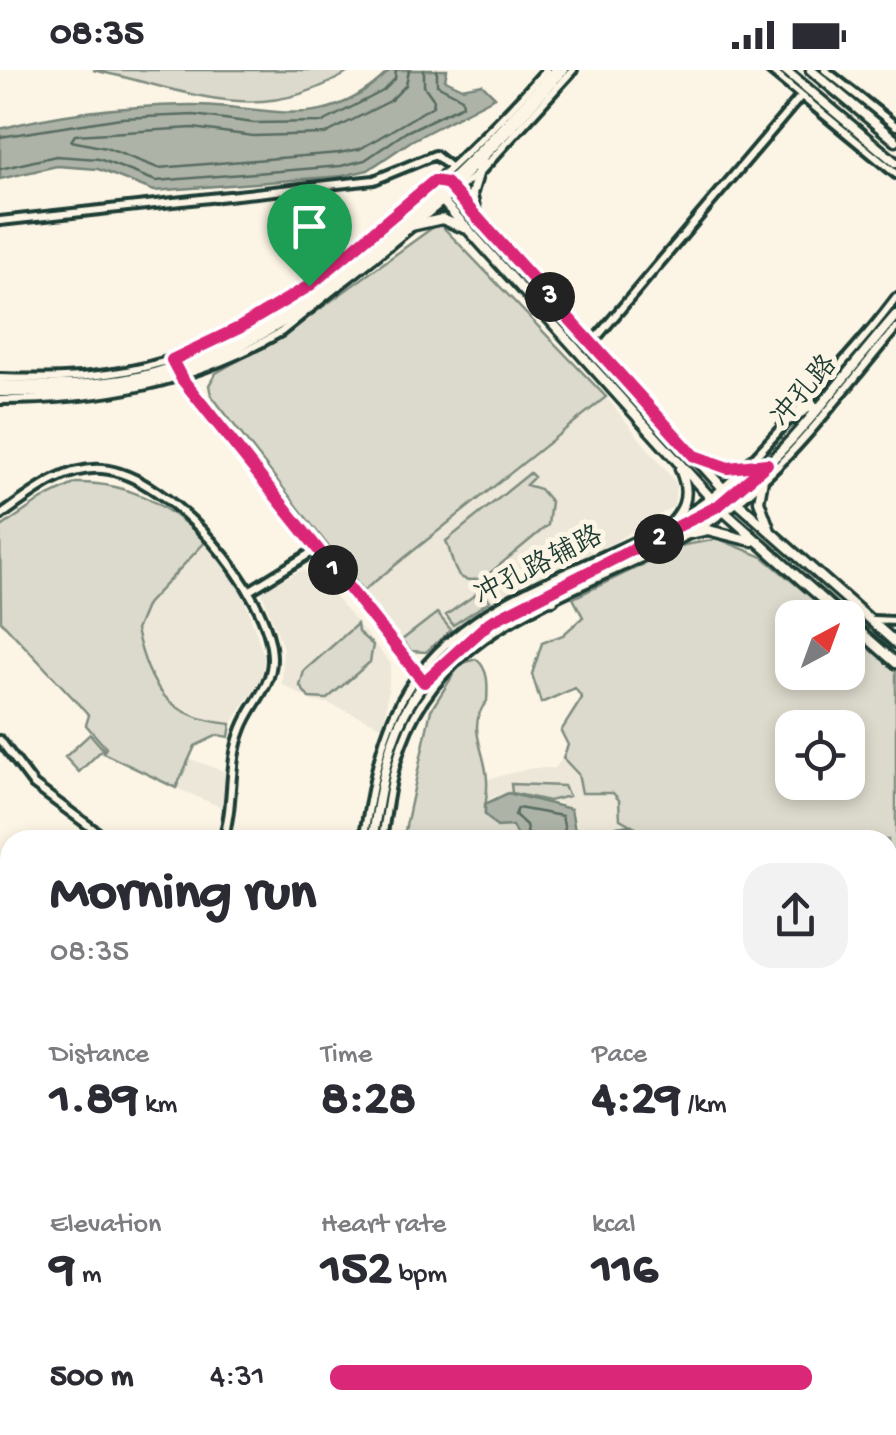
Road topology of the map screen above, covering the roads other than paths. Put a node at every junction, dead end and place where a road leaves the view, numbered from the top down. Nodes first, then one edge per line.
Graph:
1 (546, 70) edge
2 (554, 70) edge
3 (564, 70) edge
4 (573, 70) edge
5 (770, 70) edge
6 (784, 70) edge
7 (811, 70) edge
8 (825, 70) edge
9 (801, 96) junction
10 (896, 126) edge
11 (856, 136) junction
12 (896, 141) edge
13 (486, 154) junction
14 (896, 162) edge
15 (450, 167) junction
16 (477, 174) junction
17 (896, 174) edge
18 (434, 181) junction
19 (450, 188) junction
20 (439, 197) junction
21 (0, 221) edge
22 (422, 222) junction
23 (482, 222) junction
24 (402, 230) junction
25 (471, 232) junction
26 (370, 261) junction
27 (896, 298) edge
28 (896, 317) edge
29 (892, 327) edge
30 (592, 343) junction
31 (176, 370) junction
32 (0, 385) edge
33 (89, 394) junction
34 (0, 400) edge
35 (822, 400) junction
36 (790, 418) junction
37 (694, 456) junction
38 (677, 460) junction
39 (767, 464) junction
40 (749, 466) junction
41 (761, 483) junction
42 (730, 496) junction
43 (711, 498) junction
44 (721, 509) junction
45 (0, 516) edge
46 (678, 517) junction
47 (690, 533) junction
48 (772, 536) junction
49 (655, 541) junction
50 (762, 545) junction
51 (317, 549) junction
52 (834, 589) junction
53 (249, 591) junction
54 (552, 600) junction
55 (824, 600) joint
56 (526, 602) junction
57 (868, 619) junction
58 (896, 621) edge
59 (473, 635) junction
60 (865, 636) edge
61 (447, 643) junction
62 (896, 643) edge
63 (896, 663) edge
64 (424, 682) junction
65 (0, 740) edge
66 (375, 796) junction
67 (95, 830) edge
68 (226, 830) edge
69 (366, 830) edge
70 (373, 830) edge
71 (384, 830) edge

1 - 15 street
2 - 19 main road
3 - 13 main road
4 - 16 street
5 - 9 street
6 - 11 main road
7 - 12 main road
8 - 10 street
9 - 11 street
9 - 30 street
11 - 14 main road
11 - 17 street
13 - 16 main road
13 - 19 main road
15 - 18 street
15 - 19 street
15 - 21 street
16 - 19 street
16 - 23 main road
18 - 19 main road
18 - 20 main road
18 - 31 street
19 - 20 main road
19 - 23 main road
20 - 22 street
20 - 24 main road
20 - 25 main road
20 - 31 main road
22 - 24 main road
22 - 25 main road
22 - 26 street
23 - 30 main road
24 - 26 main road
25 - 38 main road
26 - 31 main road
27 - 36 street, 冲孔路辅路
28 - 29 main road, 冲孔路
29 - 35 main road, 冲孔路
29 - 41 street, 冲孔路辅路
30 - 37 main road
31 - 32 main road
31 - 33 main road
31 - 51 street
32 - 33 main road
33 - 34 street
35 - 36 main road
35 - 39 main road, 冲孔路
36 - 40 street, 冲孔路辅路
37 - 40 main road
37 - 42 main road
38 - 43 main road
38 - 46 main road
39 - 40 main road
39 - 41 main road
39 - 42 main road, 冲孔路
40 - 42 street, 冲孔路辅路
41 - 42 street, 冲孔路辅路
41 - 48 main road
42 - 43 street, 冲孔路辅路
42 - 44 main road, 冲孔路
42 - 48 main road
43 - 44 main road
43 - 46 street, 冲孔路辅路
44 - 47 street, 冲孔路辅路
44 - 49 main road, 冲孔路
44 - 50 main road
45 - 53 street
46 - 49 main road
46 - 61 street, 冲孔路辅路
47 - 49 main road
47 - 50 main road
47 - 54 street, 冲孔路辅路
48 - 52 main road
49 - 56 main road, 冲孔路
50 - 55 main road
51 - 53 street
51 - 64 street
52 - 55 main road
52 - 57 main road
53 - 68 street
54 - 56 main road
54 - 64 street, 冲孔路辅路
56 - 59 main road, 冲孔路
57 - 58 street
57 - 62 main road
59 - 61 main road
59 - 64 main road, 冲孔路
60 - 63 main road
61 - 64 street, 冲孔路辅路
64 - 66 main road, 冲孔路
64 - 71 street, 冲孔路辅路
65 - 67 street
66 - 69 street
66 - 70 main road, 冲孔路

